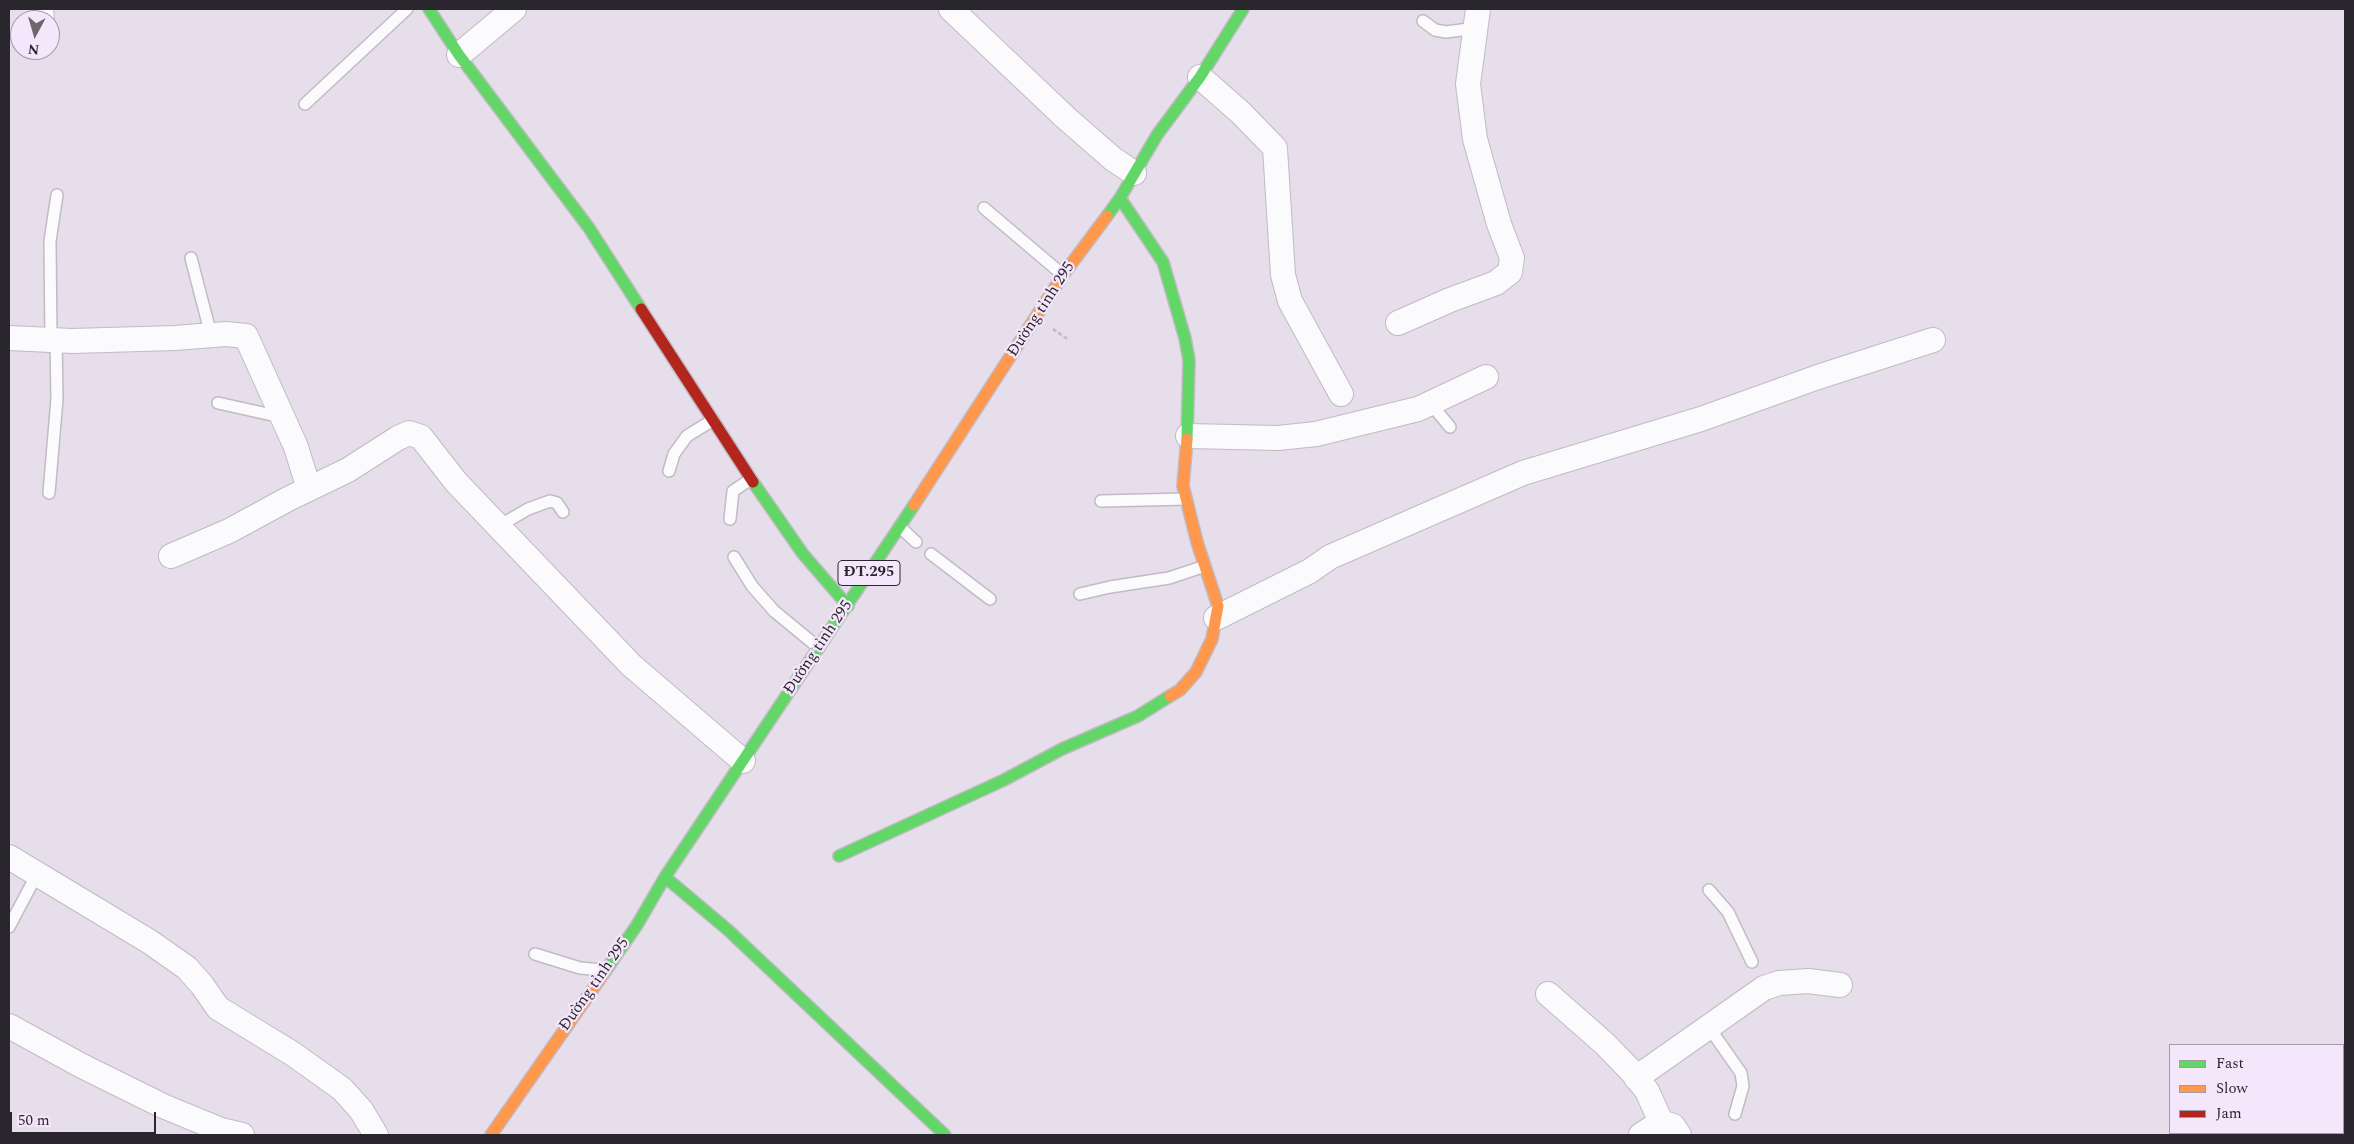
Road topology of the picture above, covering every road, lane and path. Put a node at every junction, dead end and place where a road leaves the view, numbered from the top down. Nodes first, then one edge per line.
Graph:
1 (407, 9) edge
2 (429, 9) edge
3 (514, 9) edge
4 (951, 9) edge
5 (1243, 9) edge
6 (1477, 18) edge
7 (1423, 21) dead end
8 (459, 55) junction
9 (1200, 77) junction
10 (305, 104) dead end
11 (1134, 173) junction
12 (57, 195) dead end
13 (1120, 198) junction
14 (984, 208) dead end
15 (191, 258) dead end
16 (1063, 275) junction
17 (1398, 323) dead end
18 (211, 335) junction
19 (9, 338) edge
20 (54, 340) junction
21 (1933, 340) dead end
22 (1486, 377) dead end
23 (1341, 394) dead end
24 (218, 403) dead end
25 (1431, 404) junction
26 (283, 418) junction
27 (713, 420) junction
28 (1450, 427) dead end
29 (1188, 436) junction
30 (669, 471) dead end
31 (751, 479) junction
32 (309, 489) junction
33 (49, 493) dead end
34 (1186, 499) junction
35 (1101, 501) dead end
36 (563, 512) dead end
37 (730, 519) dead end
38 (498, 526) junction
39 (900, 528) junction
40 (916, 542) dead end
41 (931, 554) dead end
42 (172, 556) dead end
43 (734, 557) dead end
44 (1204, 566) junction
45 (1080, 594) dead end
46 (990, 599) dead end
47 (848, 606) junction
48 (1216, 618) junction
49 (820, 648) junction
50 (743, 761) junction
51 (839, 856) dead end
52 (9, 857) edge
53 (37, 874) junction
54 (665, 877) junction
55 (1710, 890) dead end
56 (9, 927) edge
57 (535, 954) dead end
58 (1752, 962) dead end
59 (605, 971) junction
60 (1840, 985) dead end
61 (1548, 994) dead end
62 (9, 1026) edge
63 (1708, 1026) junction
64 (1636, 1078) junction
65 (1735, 1114) dead end
66 (1670, 1129) edge
67 (242, 1135) edge
68 (376, 1135) edge
69 (491, 1135) edge
70 (945, 1135) edge
71 (1641, 1135) edge

1 - 10 lane
2 - 8 street
3 - 8 street
4 - 11 street
5 - 9 street, Đường tỉnh 295 / ĐT.295
6 - 7 lane
6 - 17 street
8 - 27 street
9 - 11 street, Đường tỉnh 295 / ĐT.295
9 - 23 street
11 - 13 street, Đường tỉnh 295 / ĐT.295
12 - 20 lane
13 - 16 street, Đường tỉnh 295 / ĐT.295
13 - 29 street
14 - 16 lane
15 - 18 lane
16 - 39 street, Đường tỉnh 295 / ĐT.295
18 - 20 street
18 - 26 street
19 - 20 street
20 - 33 lane
21 - 48 street
22 - 25 street
24 - 26 lane
25 - 28 lane
25 - 29 street
26 - 32 street
27 - 30 lane
27 - 31 street
29 - 34 street
31 - 37 lane
31 - 47 street
32 - 38 street
32 - 42 street
34 - 35 lane
34 - 44 street
36 - 38 lane
38 - 50 street
39 - 40 lane
39 - 47 street, Đường tỉnh 295 / ĐT.295
41 - 46 lane
43 - 49 lane
44 - 45 lane
44 - 48 street
47 - 49 street, Đường tỉnh 295 / ĐT.295
48 - 51 street
49 - 50 street, Đường tỉnh 295 / ĐT.295
50 - 54 street, Đường tỉnh 295 / ĐT.295
52 - 53 street
53 - 56 lane
53 - 68 street
54 - 59 street, Đường tỉnh 295 / ĐT.295
54 - 70 street
55 - 58 lane
57 - 59 lane
59 - 69 street, Đường tỉnh 295 / ĐT.295
60 - 63 street
61 - 64 street
62 - 67 street
63 - 64 street
63 - 65 lane
64 - 66 street
66 - 71 street

